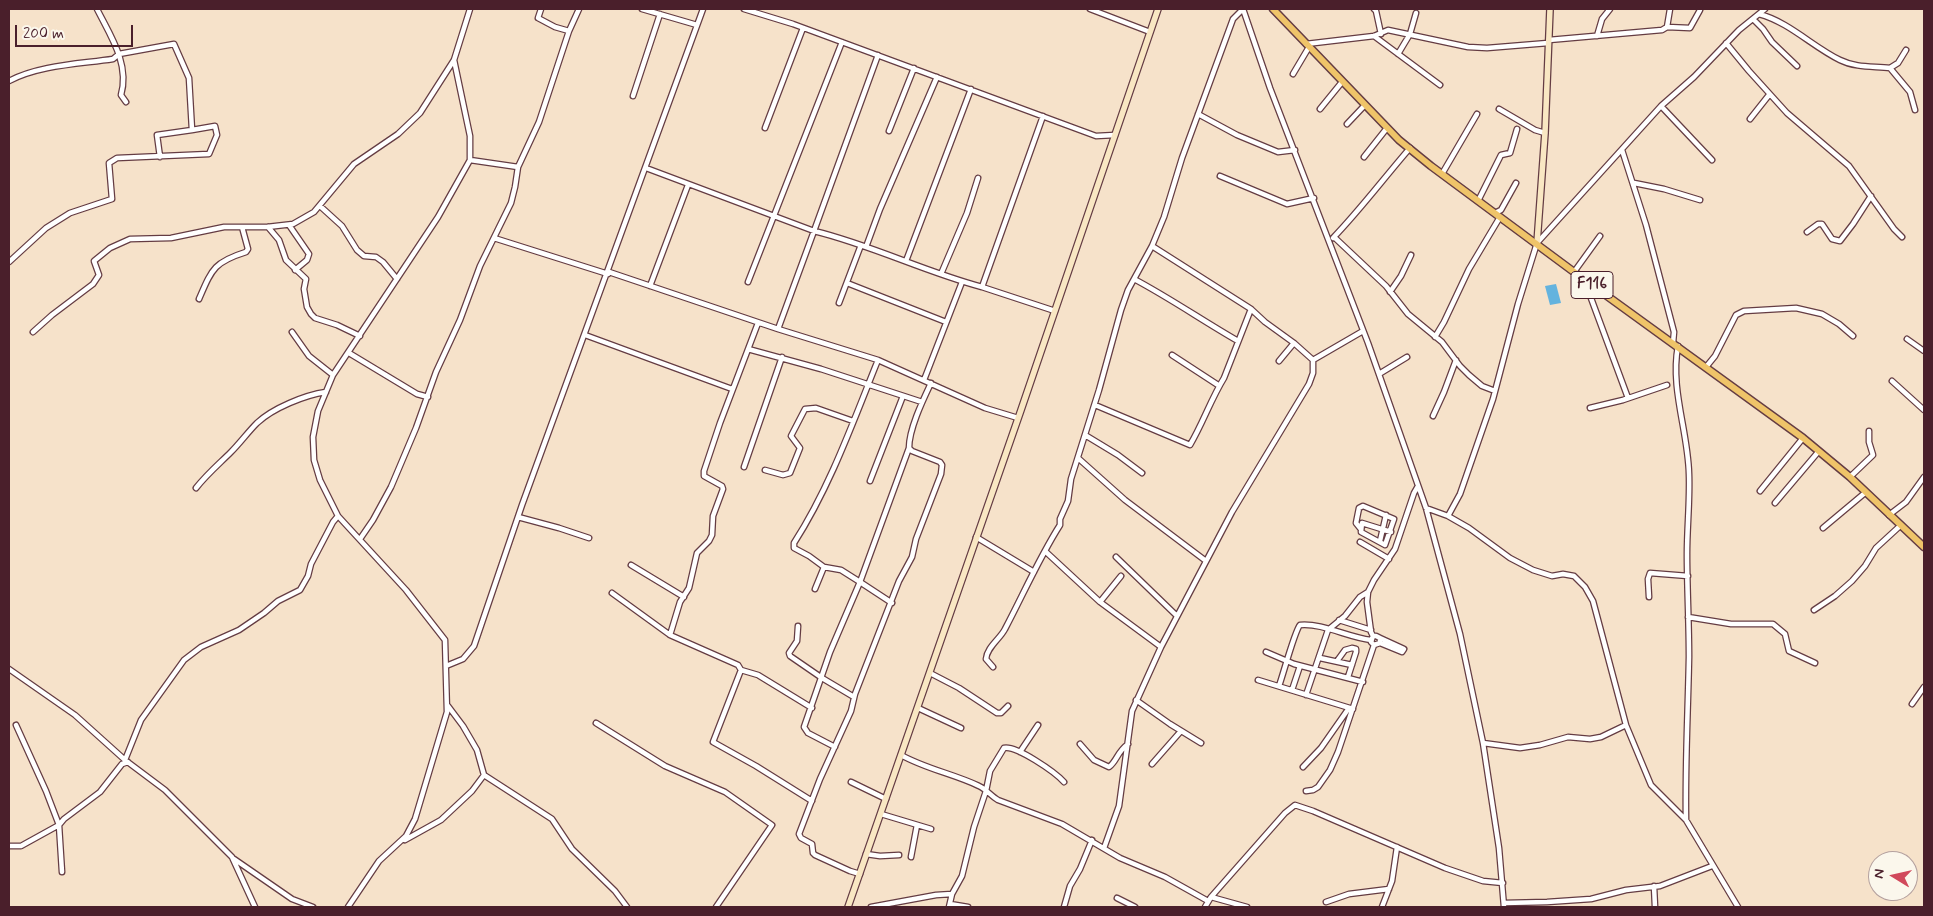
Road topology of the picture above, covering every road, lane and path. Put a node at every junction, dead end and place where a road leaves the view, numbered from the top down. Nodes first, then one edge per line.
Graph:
1 (97, 9) edge
2 (470, 9) edge
3 (541, 9) edge
4 (578, 9) edge
5 (642, 9) edge
6 (703, 9) edge
7 (744, 9) edge
8 (1090, 9) edge
9 (1158, 9) edge
10 (1243, 9) edge
11 (1273, 9) edge
12 (1374, 9) edge
13 (1550, 9) edge
14 (1610, 9) edge
15 (1670, 9) edge
16 (1765, 9) edge
17 (1700, 10) edge
18 (1416, 13) dead end
19 (660, 14) junction
20 (1759, 14) junction
21 (1766, 16) junction
22 (1753, 19) junction
23 (697, 25) junction
24 (1666, 27) junction
25 (803, 28) junction
26 (1763, 29) junction
27 (569, 31) junction
28 (1150, 32) junction
29 (1381, 34) junction
30 (1410, 34) junction
31 (1374, 36) junction
32 (1597, 36) junction
33 (842, 42) junction
34 (1549, 42) junction
35 (1726, 43) junction
36 (1308, 45) junction
37 (1906, 50) dead end
38 (119, 54) junction
39 (1398, 54) junction
40 (878, 55) junction
41 (454, 60) junction
42 (1798, 66) dead end
43 (914, 68) junction
44 (1890, 68) junction
45 (1293, 74) dead end
46 (937, 77) junction
47 (9, 81) edge
48 (1342, 82) junction
49 (1440, 85) dead end
50 (971, 89) junction
51 (1769, 95) junction
52 (633, 96) dead end
53 (126, 102) dead end
54 (1365, 105) junction
55 (1661, 106) junction
56 (1499, 109) dead end
57 (1320, 110) dead end
58 (1915, 110) dead end
59 (1198, 114) junction
60 (1477, 114) dead end
61 (1043, 116) junction
62 (1750, 119) dead end
63 (1347, 124) dead end
64 (765, 128) dead end
65 (1387, 128) junction
66 (1517, 129) dead end
67 (192, 130) junction
68 (889, 131) dead end
69 (1545, 133) junction
70 (1115, 135) junction
71 (1410, 148) junction
72 (1295, 150) junction
73 (1622, 150) junction
74 (160, 157) junction
75 (1364, 157) dead end
76 (470, 160) junction
77 (1712, 160) dead end
78 (518, 167) junction
79 (646, 168) junction
80 (1442, 174) junction
81 (1220, 176) dead end
82 (978, 178) dead end
83 (1516, 183) dead end
84 (1634, 183) junction
85 (688, 185) junction
86 (1871, 196) junction
87 (1314, 198) junction
88 (1478, 200) junction
89 (1700, 200) dead end
90 (320, 206) junction
91 (774, 215) junction
92 (1498, 215) junction
93 (289, 225) junction
94 (242, 227) junction
95 (268, 227) junction
96 (814, 231) junction
97 (1807, 232) dead end
98 (1600, 236) dead end
99 (1902, 237) dead end
100 (494, 238) junction
101 (1332, 239) junction
102 (1537, 243) junction
103 (863, 246) junction
104 (1152, 246) junction
105 (1411, 255) dead end
106 (906, 261) junction
107 (9, 262) edge
108 (295, 270) junction
109 (1574, 272) junction
110 (608, 273) junction
111 (941, 274) junction
112 (397, 279) junction
113 (1134, 279) junction
114 (1587, 281) junction
115 (748, 282) dead end
116 (962, 282) junction
117 (847, 283) junction
118 (650, 286) junction
119 (982, 287) junction
120 (1390, 292) junction
121 (199, 299) dead end
122 (840, 303) dead end
123 (1251, 310) junction
124 (1055, 312) junction
125 (946, 322) junction
126 (758, 323) junction
127 (778, 329) junction
128 (1363, 330) junction
129 (33, 332) dead end
130 (292, 332) dead end
131 (585, 335) junction
132 (360, 336) junction
133 (1854, 336) dead end
134 (1436, 337) junction
135 (1907, 339) dead end
136 (1238, 341) junction
137 (1294, 343) junction
138 (1676, 344) junction
139 (748, 349) junction
140 (1924, 351) edge
141 (348, 352) junction
142 (1172, 354) dead end
143 (1407, 357) dead end
144 (782, 358) junction
145 (878, 360) junction
146 (1313, 360) junction
147 (1456, 360) junction
148 (1279, 361) dead end
149 (1706, 367) junction
150 (1379, 374) junction
151 (333, 376) junction
152 (924, 380) junction
153 (1892, 381) dead end
154 (931, 383) junction
155 (868, 384) junction
156 (1218, 385) junction
157 (1668, 385) dead end
158 (732, 389) junction
159 (326, 392) junction
160 (1495, 392) junction
161 (903, 396) junction
162 (428, 397) junction
163 (1628, 398) junction
164 (922, 402) junction
165 (1095, 405) junction
166 (1590, 408) dead end
167 (1924, 410) edge
168 (1433, 416) dead end
169 (1018, 418) junction
170 (853, 421) junction
171 (1869, 431) dead end
172 (1085, 435) junction
173 (1803, 438) junction
174 (909, 448) junction
175 (1820, 452) junction
176 (1078, 458) junction
177 (744, 466) dead end
178 (766, 470) dead end
179 (1142, 473) dead end
180 (1850, 477) junction
181 (1924, 477) edge
182 (870, 481) dead end
183 (1418, 486) junction
184 (196, 488) dead end
185 (1760, 491) dead end
186 (1866, 492) junction
187 (1775, 503) dead end
188 (1426, 508) junction
189 (1386, 515) junction
190 (1889, 515) junction
191 (338, 516) junction
192 (1448, 516) junction
193 (518, 517) junction
194 (1901, 525) junction
195 (1360, 528) junction
196 (1382, 528) junction
197 (1823, 528) dead end
198 (1390, 532) junction
199 (976, 537) junction
200 (589, 538) dead end
201 (360, 539) junction
202 (1360, 542) dead end
203 (1381, 542) junction
204 (1924, 546) edge
205 (1046, 552) junction
206 (1379, 552) junction
207 (1116, 557) dead end
208 (1389, 559) junction
209 (1206, 561) junction
210 (631, 564) dead end
211 (824, 568) junction
212 (1034, 572) junction
213 (1121, 576) dead end
214 (1688, 576) junction
215 (860, 582) junction
216 (815, 589) dead end
217 (1368, 592) junction
218 (612, 593) dead end
219 (684, 597) junction
220 (1649, 597) dead end
221 (1100, 602) junction
222 (892, 603) junction
223 (1814, 610) dead end
224 (1177, 616) junction
225 (1688, 618) junction
226 (1339, 620) junction
227 (798, 626) dead end
228 (1328, 630) junction
229 (1371, 630) junction
230 (670, 635) junction
231 (1354, 637) junction
232 (1372, 638) junction
233 (1380, 640) junction
234 (1374, 645) junction
235 (1161, 647) junction
236 (1352, 648) junction
237 (1403, 651) dead end
238 (1266, 652) dead end
239 (1320, 658) junction
240 (1337, 661) junction
241 (1288, 662) junction
242 (1815, 663) dead end
243 (1352, 665) junction
244 (446, 666) junction
245 (1300, 666) junction
246 (993, 667) dead end
247 (9, 668) edge
248 (1316, 668) junction
249 (741, 670) junction
250 (930, 673) junction
251 (1348, 677) junction
252 (822, 678) junction
253 (1258, 680) dead end
254 (1363, 682) junction
255 (1279, 686) junction
256 (1924, 688) edge
257 (1292, 690) junction
258 (1306, 695) junction
259 (854, 697) junction
260 (1136, 700) junction
261 (1912, 704) dead end
262 (447, 706) junction
263 (1008, 706) dead end
264 (812, 708) junction
265 (918, 708) junction
266 (1351, 709) junction
267 (596, 723) dead end
268 (1038, 724) dead end
269 (1626, 725) junction
270 (16, 726) dead end
271 (961, 728) dead end
272 (1182, 731) junction
273 (1201, 743) dead end
274 (1483, 743) junction
275 (1080, 744) dead end
276 (1128, 744) junction
277 (835, 747) junction
278 (1020, 752) junction
279 (901, 756) junction
280 (126, 761) junction
281 (1152, 764) dead end
282 (1303, 767) dead end
283 (484, 775) junction
284 (851, 782) dead end
285 (1064, 782) dead end
286 (986, 791) junction
287 (1306, 791) dead end
288 (886, 798) junction
289 (812, 800) junction
290 (881, 814) junction
291 (1686, 820) junction
292 (59, 825) junction
293 (917, 825) junction
294 (931, 829) dead end
295 (1092, 840) junction
296 (9, 846) edge
297 (1397, 847) junction
298 (1104, 848) junction
299 (391, 850) junction
300 (1403, 850) junction
301 (866, 854) junction
302 (1397, 854) junction
303 (899, 856) dead end
304 (232, 857) junction
305 (911, 857) dead end
306 (1712, 866) junction
307 (62, 872) dead end
308 (860, 874) junction
309 (1502, 883) junction
310 (1654, 886) junction
311 (1389, 889) junction
312 (952, 894) junction
313 (1117, 898) dead end
314 (1210, 899) junction
315 (1326, 902) dead end
316 (950, 905) edge
317 (1504, 905) edge
318 (255, 907) edge
319 (313, 907) edge
320 (348, 907) edge
321 (627, 907) edge
322 (716, 907) edge
323 (848, 907) edge
324 (871, 907) edge
325 (968, 907) edge
326 (1064, 907) edge
327 (1136, 907) edge
328 (1205, 907) edge
329 (1247, 907) edge
330 (1382, 907) edge
331 (1655, 907) edge
332 (1738, 907) edge

1 - 38 street
2 - 41 street
3 - 27 street
4 - 27 street
5 - 19 street
6 - 23 street
7 - 25 street
8 - 28 street
9 - 28 street
10 - 59 street
10 - 72 street
11 - 36 main road, F116
12 - 29 street
13 - 34 street
14 - 32 street
15 - 24 street
16 - 20 street
17 - 24 street
18 - 30 street
19 - 23 street
19 - 52 street
20 - 21 street
20 - 22 street
21 - 26 street
21 - 44 street
22 - 26 street
22 - 35 street
23 - 79 street
24 - 32 street
25 - 33 street
25 - 64 street
26 - 42 street
27 - 78 street
28 - 70 street
29 - 30 street
29 - 31 street
30 - 34 street
30 - 39 street
31 - 36 street
31 - 39 street
32 - 34 street
33 - 40 street
33 - 91 street
34 - 69 street
35 - 51 street
35 - 55 street
36 - 45 street
36 - 48 main road, F116
37 - 44 street
38 - 47 street
38 - 53 street
38 - 67 street
39 - 49 street
40 - 43 street
40 - 96 street
41 - 76 street
41 - 90 street
43 - 46 street
43 - 68 street
44 - 58 street
46 - 50 street
46 - 103 street
48 - 54 main road, F116
48 - 57 street
50 - 61 street
50 - 106 street
51 - 62 street
51 - 86 street
54 - 63 street
54 - 65 main road, F116
55 - 73 street
55 - 77 street
56 - 69 street
59 - 72 street
59 - 104 street
60 - 80 street
61 - 70 street
61 - 119 street
65 - 71 main road, F116
65 - 75 street
66 - 88 street
67 - 74 street
67 - 74 street
69 - 102 street
70 - 124 street
71 - 80 main road, F116
71 - 101 street
72 - 87 street
73 - 84 street
73 - 102 street
74 - 107 street
76 - 78 street
76 - 112 street
78 - 100 street
79 - 85 street
79 - 110 street
80 - 88 main road, F116
81 - 87 street
82 - 111 street
83 - 92 street
84 - 89 street
84 - 138 street
85 - 91 street
85 - 118 street
86 - 97 street
86 - 99 street
87 - 101 street
88 - 92 main road, F116
90 - 93 street
90 - 112 street
91 - 96 street
91 - 115 street
92 - 102 main road, F116
92 - 134 street
93 - 95 street
93 - 108 street
94 - 95 street
94 - 121 street
94 - 129 street
95 - 108 street
96 - 103 street
96 - 127 street
98 - 109 street
100 - 110 street
100 - 162 street
101 - 120 street
101 - 128 street
102 - 109 main road, F116
102 - 160 street
103 - 106 street
103 - 117 street
104 - 113 street
104 - 123 street
105 - 120 street
106 - 111 street
108 - 132 street
109 - 114 main road, F116
110 - 118 street
110 - 131 street
111 - 116 street
112 - 132 street
113 - 136 street
113 - 165 street
114 - 138 main road, F116
114 - 163 street
116 - 119 street
116 - 125 street
117 - 122 street
117 - 125 street
118 - 126 street
119 - 124 street
120 - 134 street
123 - 136 street
123 - 137 street
124 - 169 street
125 - 152 street
126 - 127 street
126 - 139 street
127 - 145 street
128 - 146 street
128 - 150 street
130 - 151 street
131 - 158 street
131 - 193 street
132 - 141 street
133 - 149 street
134 - 147 street
135 - 140 street
136 - 156 street
137 - 146 street
137 - 148 street
138 - 149 main road, F116
138 - 214 street
139 - 144 street
139 - 158 street
141 - 151 street
141 - 162 street
142 - 156 street
143 - 150 street
144 - 155 street
144 - 177 street
145 - 152 street
145 - 155 street
146 - 209 street
147 - 160 street
147 - 168 street
149 - 173 main road, F116
150 - 183 street
151 - 159 street
152 - 154 street
153 - 167 street
154 - 164 street
154 - 169 street
155 - 161 street
155 - 170 street
156 - 165 street
157 - 163 street
158 - 219 street
159 - 184 street
159 - 191 street
160 - 192 street
161 - 164 street
161 - 182 street
162 - 201 street
163 - 166 street
164 - 174 street
165 - 172 street
169 - 199 street
170 - 178 street
170 - 211 street
171 - 180 street
172 - 176 street
172 - 179 street
173 - 175 main road, F116
173 - 185 street
174 - 215 street
174 - 222 street
175 - 180 main road, F116
175 - 187 street
176 - 205 street
176 - 209 street
180 - 186 main road, F116
181 - 190 street
183 - 188 street
183 - 208 street
186 - 190 main road, F116
186 - 197 street
188 - 192 street
188 - 274 street
189 - 195 street
189 - 196 street
189 - 198 street
190 - 194 main road, F116
191 - 201 street
191 - 280 street
192 - 269 street
193 - 200 street
193 - 244 street
194 - 204 main road, F116
194 - 223 street
195 - 196 street
195 - 203 street
196 - 198 street
196 - 203 street
198 - 203 street
199 - 212 street
199 - 250 street
201 - 244 street
202 - 206 street
203 - 206 street
205 - 212 street
205 - 221 street
206 - 208 street
207 - 224 street
208 - 217 street
209 - 224 street
210 - 219 street
211 - 215 street
211 - 216 street
212 - 246 street
213 - 221 street
214 - 220 street
214 - 225 street
215 - 222 street
215 - 252 street
217 - 226 street
217 - 229 street
218 - 230 street
219 - 230 street
221 - 235 street
222 - 259 street
224 - 235 street
225 - 242 street
225 - 291 street
226 - 228 street
226 - 229 street
227 - 252 street
228 - 231 street
228 - 239 street
228 - 241 street
229 - 232 street
230 - 249 street
231 - 232 street
231 - 236 street
232 - 233 street
232 - 234 street
233 - 234 street
233 - 237 street
234 - 254 street
235 - 260 street
236 - 240 street
236 - 243 street
238 - 241 street
239 - 240 street
239 - 248 street
240 - 243 street
241 - 245 street
241 - 255 street
243 - 251 street
244 - 262 street
245 - 248 street
245 - 257 street
247 - 280 street
248 - 251 street
248 - 258 street
249 - 264 street
249 - 289 street
250 - 263 street
250 - 265 street
251 - 254 street
252 - 259 street
252 - 264 street
253 - 255 street
254 - 266 street
255 - 257 street
256 - 261 street
257 - 258 street
258 - 266 street
259 - 277 street
260 - 272 street
260 - 276 street
262 - 283 street
262 - 299 street
264 - 277 street
265 - 271 street
265 - 279 street
266 - 282 street
266 - 287 street
267 - 322 street
268 - 278 street
269 - 274 street
269 - 291 street
270 - 292 street
272 - 273 street
272 - 281 street
274 - 309 street
275 - 276 street
276 - 298 street
277 - 289 street
278 - 285 street
278 - 286 street
279 - 286 street
279 - 288 street
280 - 292 street
280 - 304 street
283 - 299 street
283 - 321 street
284 - 288 street
286 - 295 street
286 - 312 street
288 - 290 street
289 - 308 street
290 - 293 street
290 - 301 street
291 - 306 street
292 - 296 street
292 - 307 street
293 - 294 street
293 - 305 street
295 - 298 street
295 - 326 street
297 - 300 street
297 - 302 street
297 - 314 street
298 - 314 street
299 - 320 street
300 - 302 street
300 - 309 street
301 - 303 street
301 - 308 street
302 - 311 street
304 - 318 street
304 - 319 street
306 - 310 street
306 - 332 street
308 - 323 street
309 - 317 street
310 - 317 street
310 - 331 street
311 - 315 street
311 - 330 street
312 - 316 street
312 - 324 street
313 - 327 street
314 - 328 street
314 - 329 street
316 - 325 street

